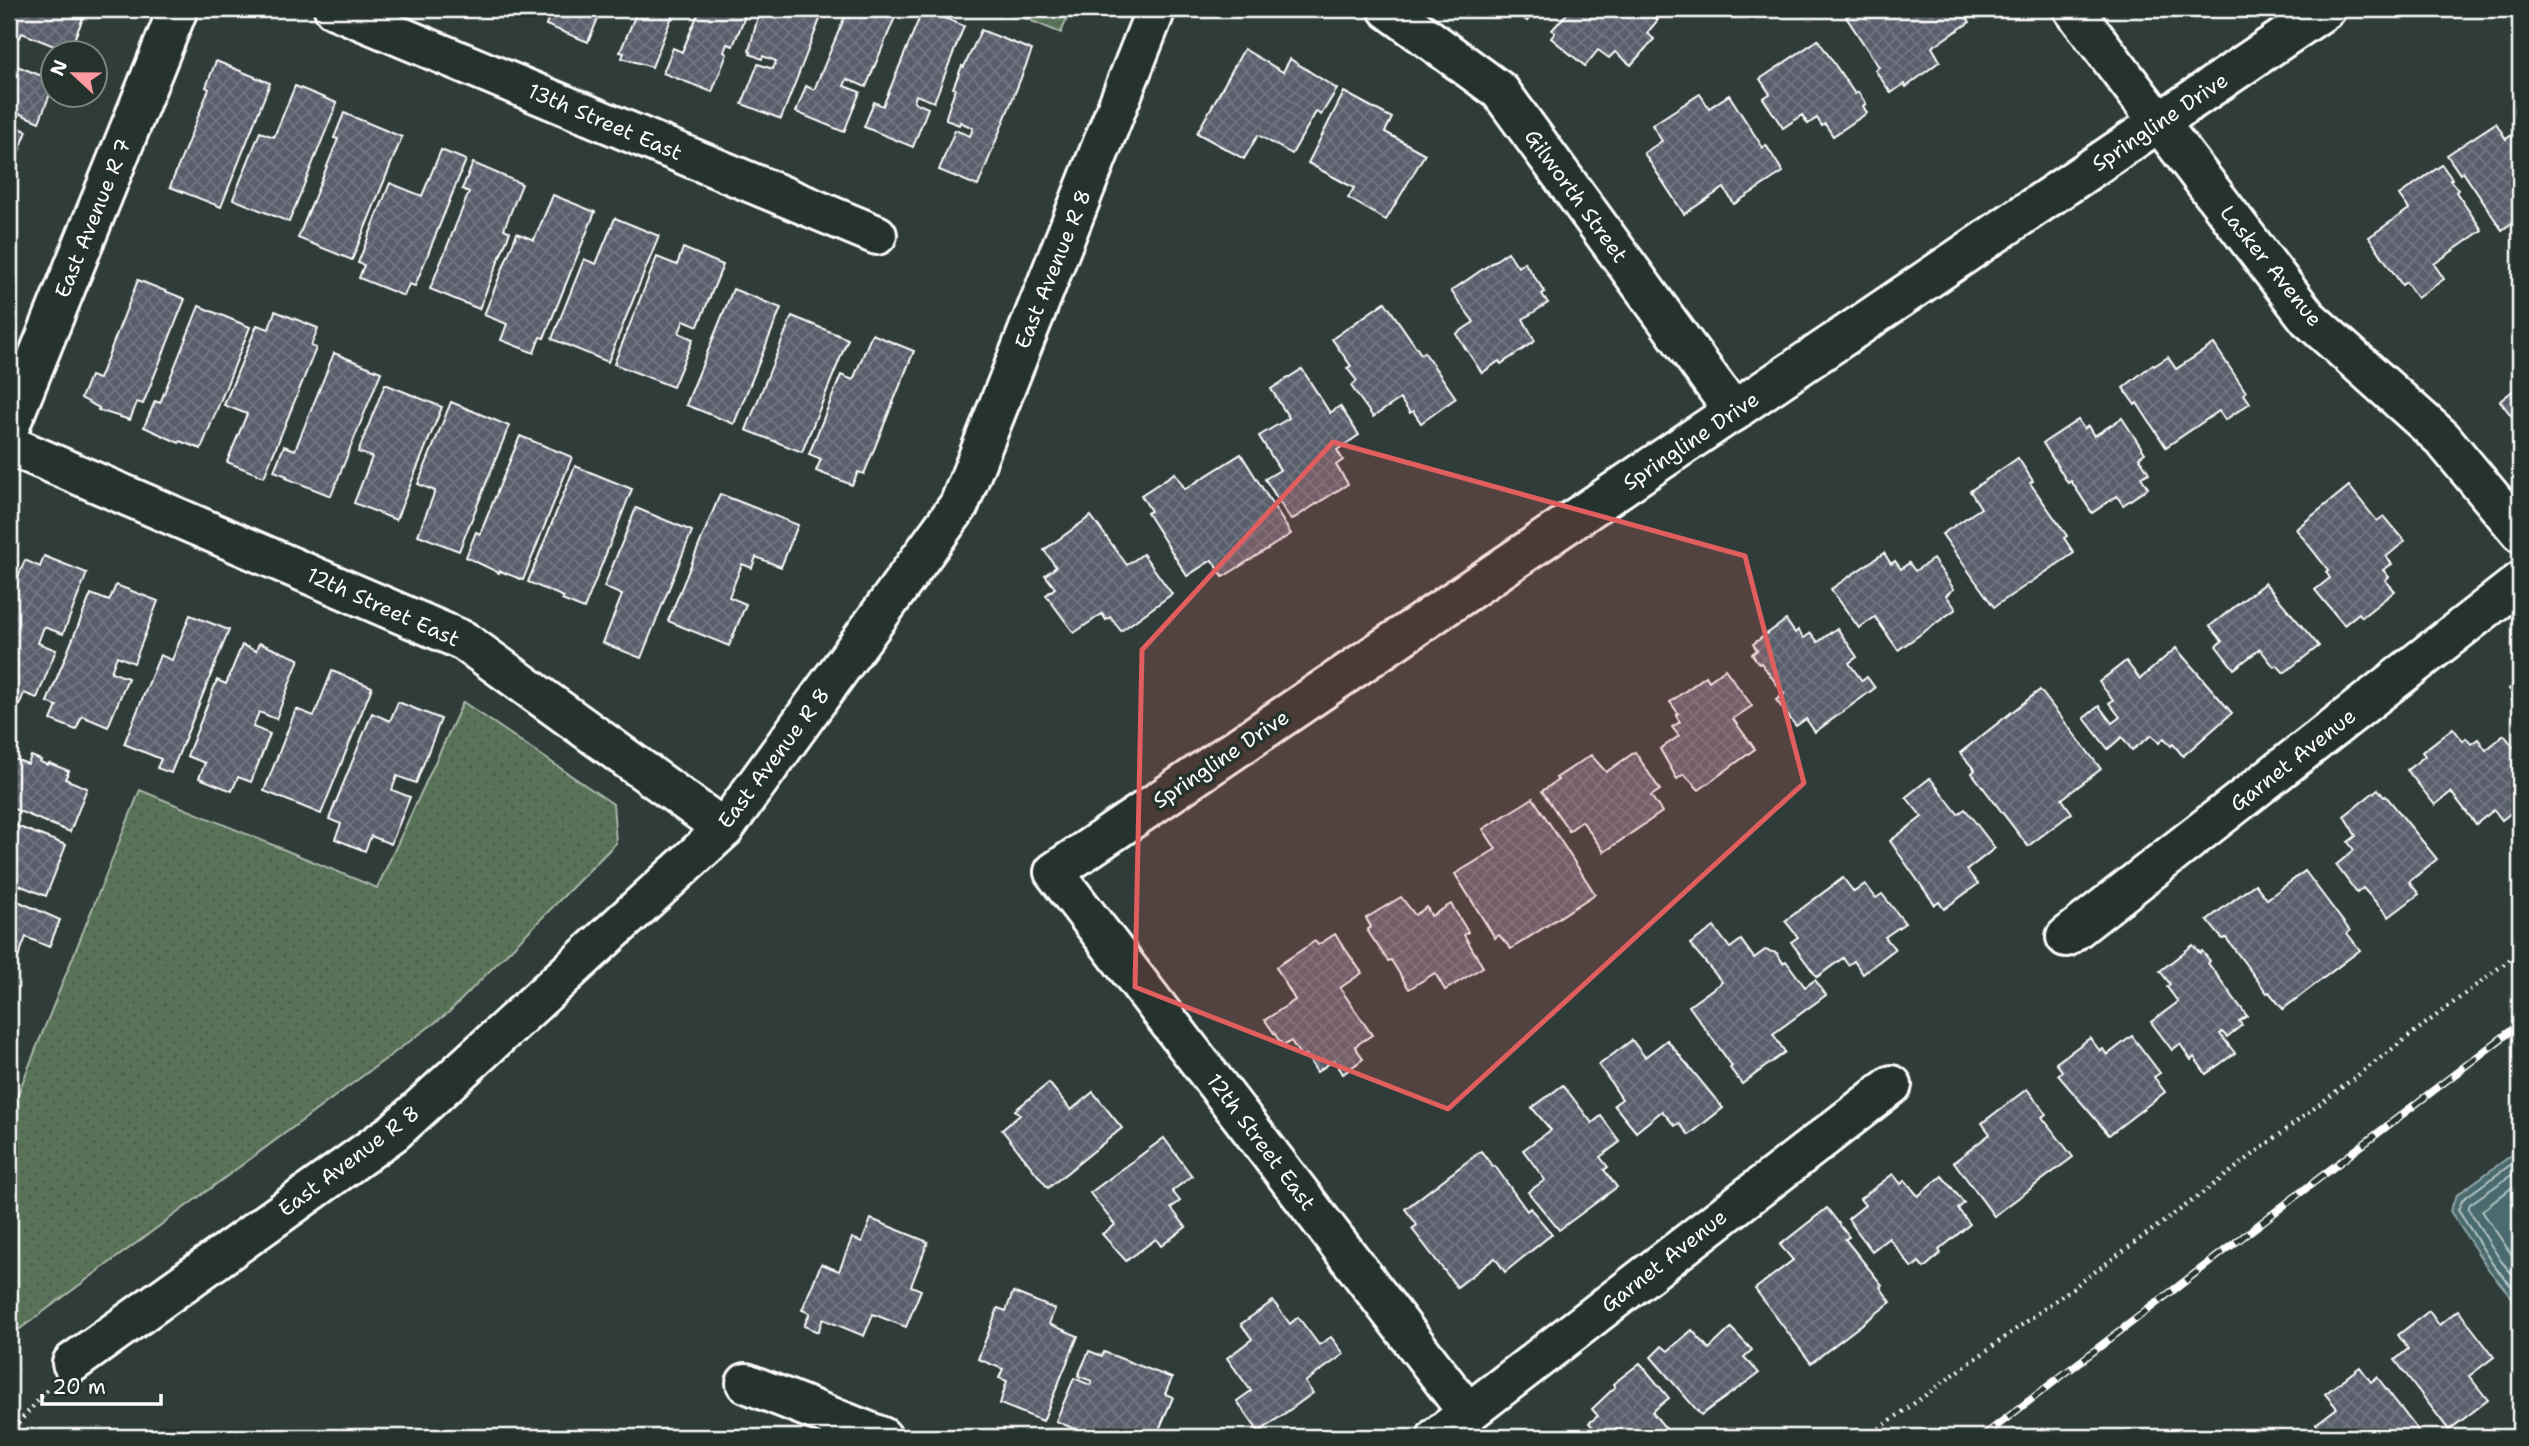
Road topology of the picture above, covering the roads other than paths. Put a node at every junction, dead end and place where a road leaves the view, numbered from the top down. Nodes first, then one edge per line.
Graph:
1 (178, 9) edge
2 (334, 9) edge
3 (1156, 9) edge
4 (1388, 9) edge
5 (2073, 9) edge
6 (2326, 9) edge
7 (2159, 123) junction
8 (877, 235) dead end
9 (1734, 412) junction
10 (9, 428) edge
11 (9, 445) edge
12 (2520, 532) edge
13 (2520, 582) edge
14 (723, 829) junction
15 (1054, 872) joint
16 (2066, 937) dead end
17 (1892, 1085) dead end
18 (72, 1363) road end
19 (746, 1383) dead end
20 (1468, 1413) junction
21 (882, 1437) edge
22 (1437, 1437) edge

1 - 10 street, East Avenue R 7
2 - 8 street, 13th Street East
3 - 14 street, East Avenue R 8
4 - 9 street, Gilworth Street
5 - 7 street, Lasker Avenue
6 - 7 street, Springline Drive
7 - 9 street, Springline Drive
7 - 12 street, Lasker Avenue
9 - 15 street, Springline Drive
11 - 14 street, 12th Street East
13 - 16 street, Garnet Avenue
14 - 18 street, East Avenue R 8
15 - 20 street, 12th Street East
17 - 20 street, Garnet Avenue
19 - 21 street
20 - 22 street, Garnet Avenue

